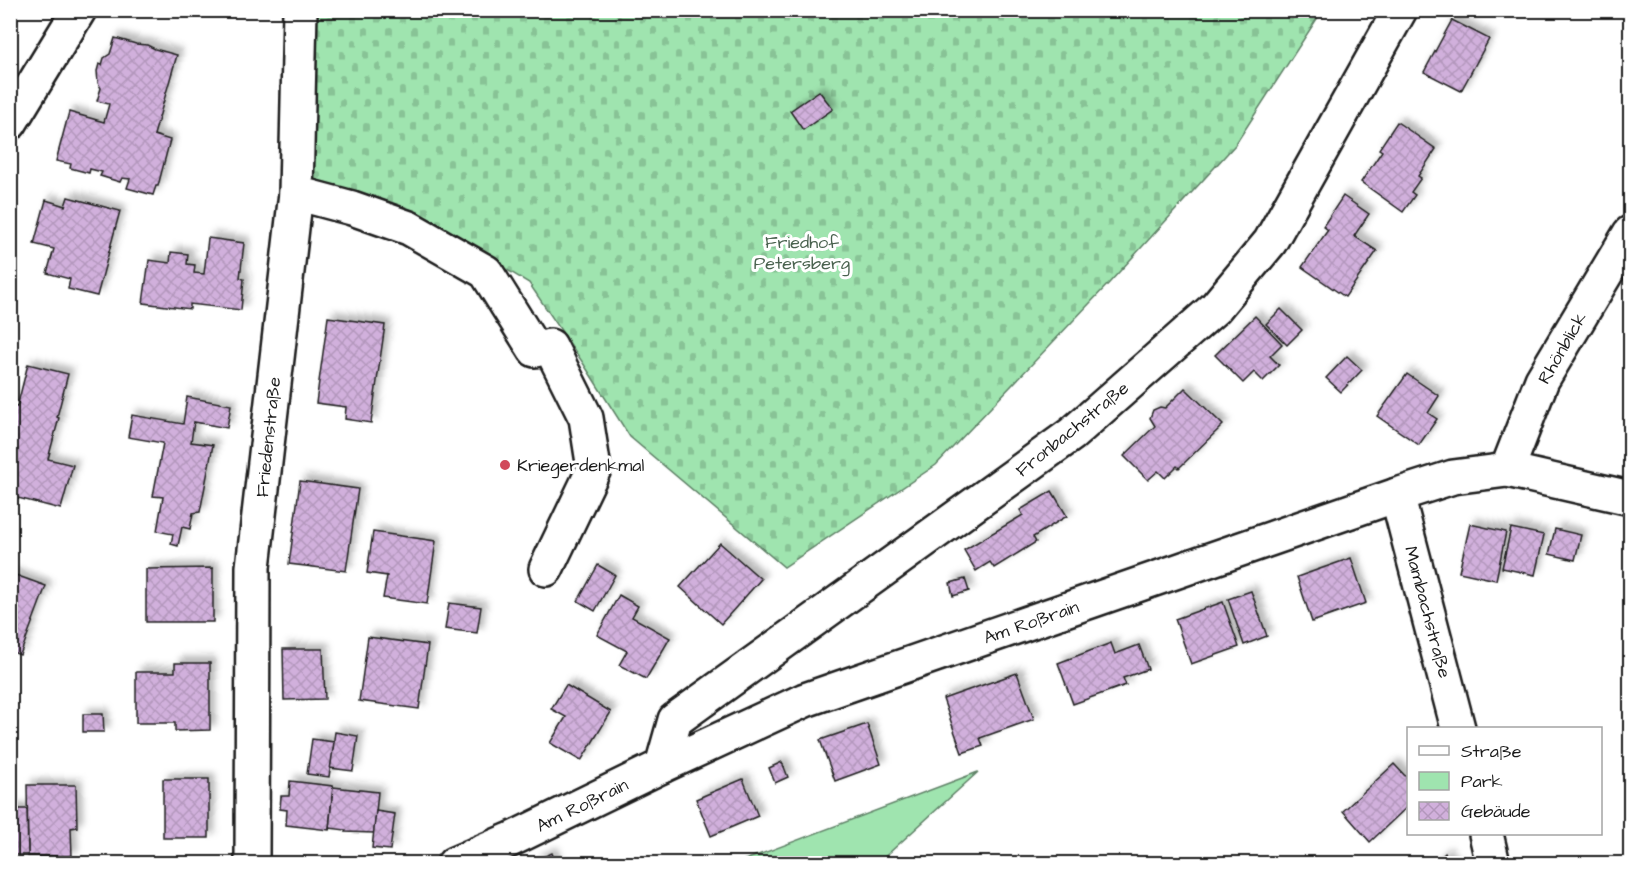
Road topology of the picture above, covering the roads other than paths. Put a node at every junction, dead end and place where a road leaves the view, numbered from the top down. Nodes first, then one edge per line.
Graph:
1 (79, 10) edge
2 (300, 10) edge
3 (1400, 10) edge
4 (10, 123) edge
5 (296, 193) junction
6 (1630, 233) edge
7 (1507, 470) junction
8 (1397, 495) junction
9 (1630, 498) edge
10 (546, 569) dead end
11 (1457, 727) edge
12 (662, 766) junction
13 (1486, 835) edge
14 (252, 864) edge
15 (454, 864) edge
16 (1493, 864) edge

1 - 4 street
2 - 5 street, Friedenstraße
3 - 12 street, Fronbachstraße
5 - 10 street
5 - 14 street, Friedenstraße
6 - 7 street, Rhönblick
7 - 8 street, Am Roßrain
7 - 9 street, Am Roßrain
8 - 11 street, Mambachstraße
8 - 12 street, Am Roßrain
12 - 15 street, Am Roßrain
13 - 16 street

